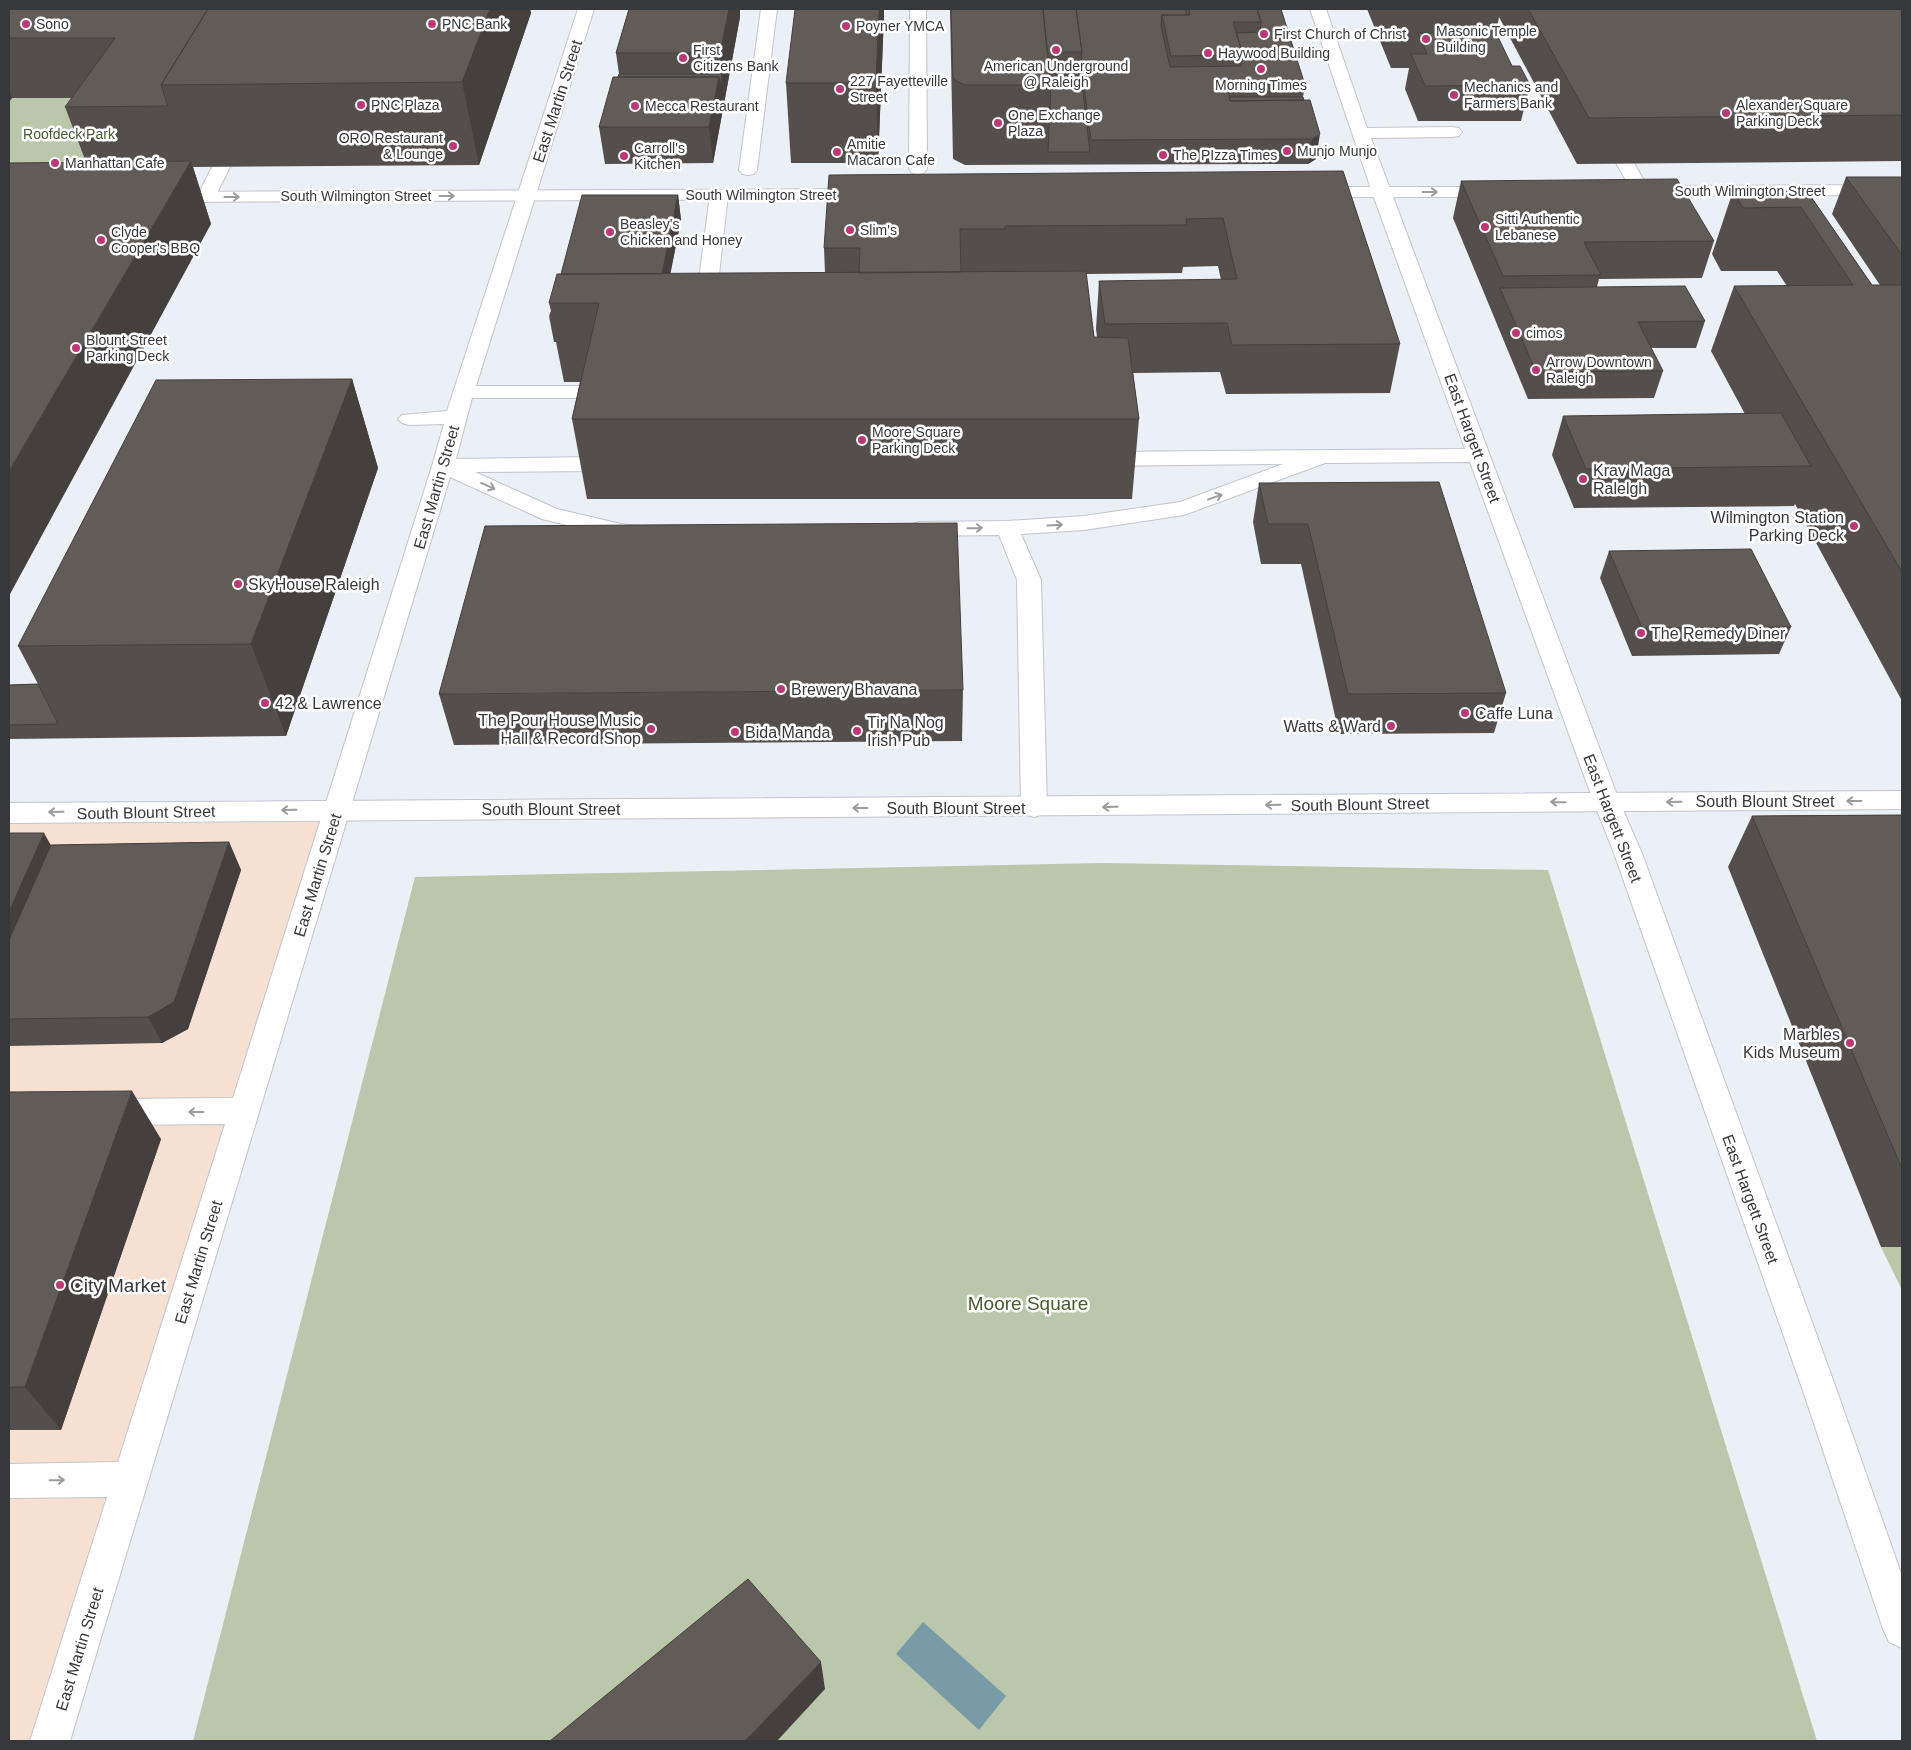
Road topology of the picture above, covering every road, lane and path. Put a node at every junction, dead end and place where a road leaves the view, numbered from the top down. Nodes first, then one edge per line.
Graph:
1 (586, 9) edge
2 (769, 9) edge
3 (918, 9) edge
4 (1318, 9) edge
5 (1453, 132) dead end
6 (1361, 133) junction
7 (1625, 163) edge
8 (221, 167) edge
9 (918, 169) dead end
10 (748, 170) dead end
11 (1902, 190) edge
12 (1622, 191) edge
13 (1641, 191) junction
14 (1298, 192) edge
15 (1381, 192) junction
16 (1514, 192) edge
17 (885, 194) edge
18 (719, 195) junction
19 (527, 196) junction
20 (149, 197) edge
21 (206, 197) junction
22 (702, 332) edge
23 (464, 392) junction
24 (609, 392) edge
25 (410, 418) dead end
26 (456, 418) junction
27 (1479, 455) junction
28 (1321, 457) junction
29 (1074, 459) edge
30 (594, 464) edge
31 (443, 466) junction
32 (1007, 528) junction
33 (899, 529) edge
34 (655, 533) edge
35 (1902, 800) edge
36 (1607, 803) junction
37 (1034, 807) junction
38 (337, 810) junction
39 (9, 813) edge
40 (244, 1111) junction
41 (77, 1113) edge
42 (131, 1479) junction
43 (9, 1481) edge
44 (1902, 1629) edge
45 (50, 1741) edge

1 - 19 street, East Martin Street
2 - 10 street
3 - 9 street
4 - 6 street, East Hargett Street
5 - 6 street
6 - 15 street, East Hargett Street
7 - 13 street
8 - 21 street
11 - 13 street, South Wilmington Street
12 - 13 street, South Wilmington Street
14 - 15 street
15 -> 16 street
15 - 27 street, East Hargett Street
17 - 18 street, South Wilmington Street
18 - 19 street, South Wilmington Street
18 - 22 street
21 -> 19 street, South Wilmington Street
19 - 23 street, East Martin Street
20 - 21 street, South Wilmington Street
23 - 24 street
23 - 26 street, East Martin Street
25 - 26 street
26 - 31 street, East Martin Street
27 - 28 street
27 - 36 street, East Hargett Street
28 - 29 street
32 -> 28 street
30 - 31 street
31 -> 34 street
31 - 38 street, East Martin Street
33 -> 32 street
32 - 37 street
35 -> 36 street, South Blount Street
36 -> 37 street, South Blount Street
36 - 44 street, East Hargett Street
37 -> 38 street, South Blount Street
38 -> 39 street, South Blount Street
38 - 40 street, East Martin Street
40 -> 41 street
40 - 42 street, East Martin Street
43 -> 42 street
42 - 45 street, East Martin Street

